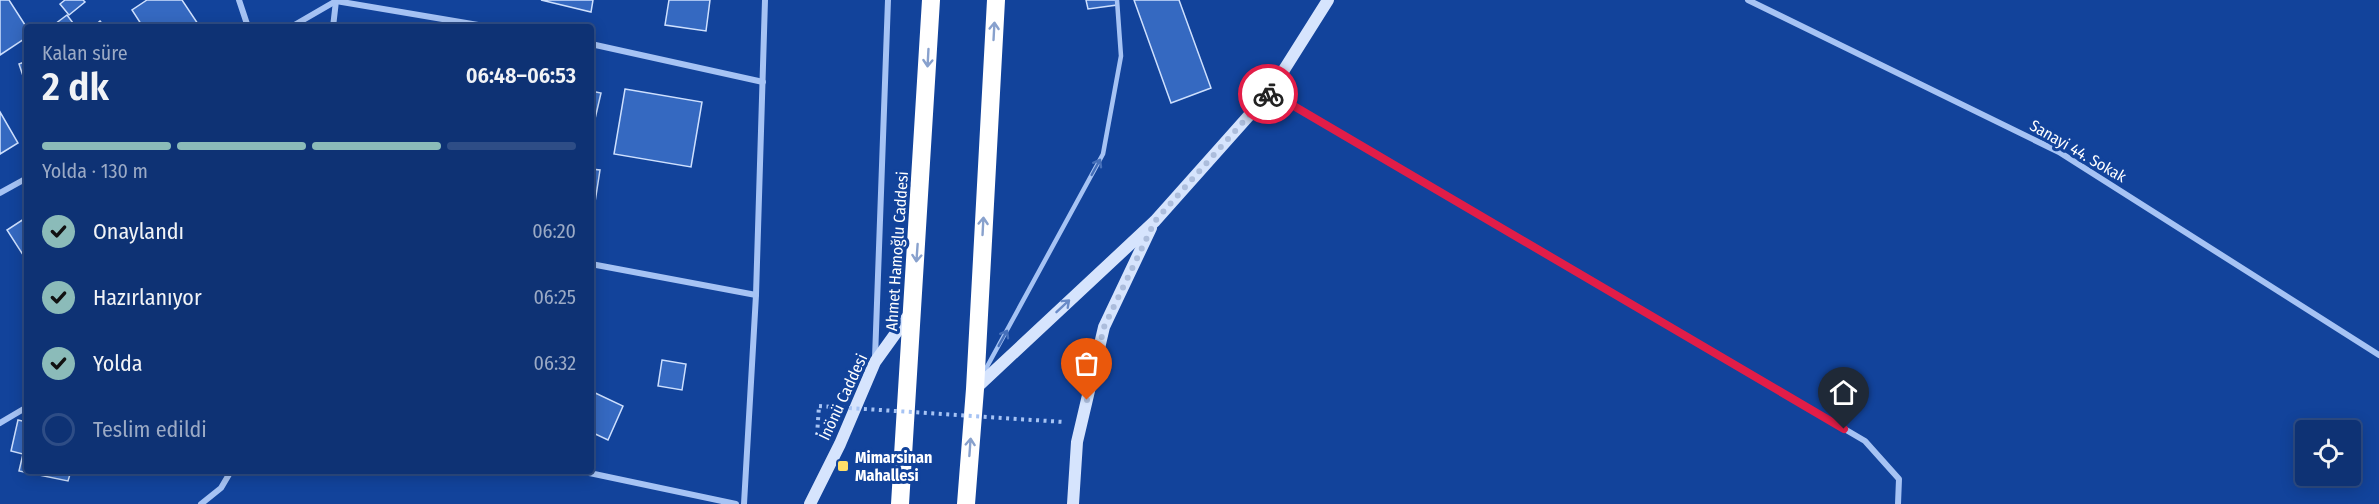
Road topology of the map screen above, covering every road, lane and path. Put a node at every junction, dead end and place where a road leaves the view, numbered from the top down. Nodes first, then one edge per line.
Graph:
1 (239, 0) edge
2 (765, 0) edge
3 (888, 0) edge
4 (931, 0) edge
5 (996, 0) edge
6 (1117, 0) edge
7 (1328, 0) edge
8 (1748, 0) edge
9 (336, 1) edge
10 (247, 24) edge
11 (296, 24) edge
12 (333, 24) edge
13 (472, 24) edge
14 (594, 45) edge
15 (763, 82) junction
16 (1270, 92) junction
17 (24, 180) edge
18 (0, 193) edge
19 (1155, 221) junction
20 (594, 265) edge
21 (756, 295) junction
22 (913, 309) junction
23 (2379, 355) edge
24 (875, 362) junction
25 (975, 389) junction
26 (819, 406) dead end
27 (24, 409) edge
28 (1064, 422) dead end
29 (0, 423) edge
30 (229, 474) edge
31 (594, 474) edge
32 (201, 504) edge
33 (736, 504) edge
34 (744, 504) edge
35 (810, 504) edge
36 (900, 504) edge
37 (966, 504) edge
38 (1073, 504) edge
39 (1898, 504) edge

1 - 10 street
2 - 15 street
3 - 24 street
4 -> 22 highway, Ahmet Hamoğlu Caddesi
25 -> 5 highway
25 -> 6 lane
7 - 16 main road
8 - 23 street, Sanayi 44. Sokak
9 - 11 street
9 - 12 street
9 - 13 street
14 - 15 street
15 - 21 street
16 - 19 main road
16 - 39 street
17 - 18 street
25 -> 19 main road
19 - 38 main road
20 - 21 street
21 - 34 street
22 - 24 main road, İnönü Caddesi
22 - 36 highway, Ahmet Hamoğlu Caddesi
24 - 35 main road, İnönü Caddesi
37 -> 25 highway
26 - 28 path, bridge
27 - 29 street
30 - 32 street
31 - 33 street

